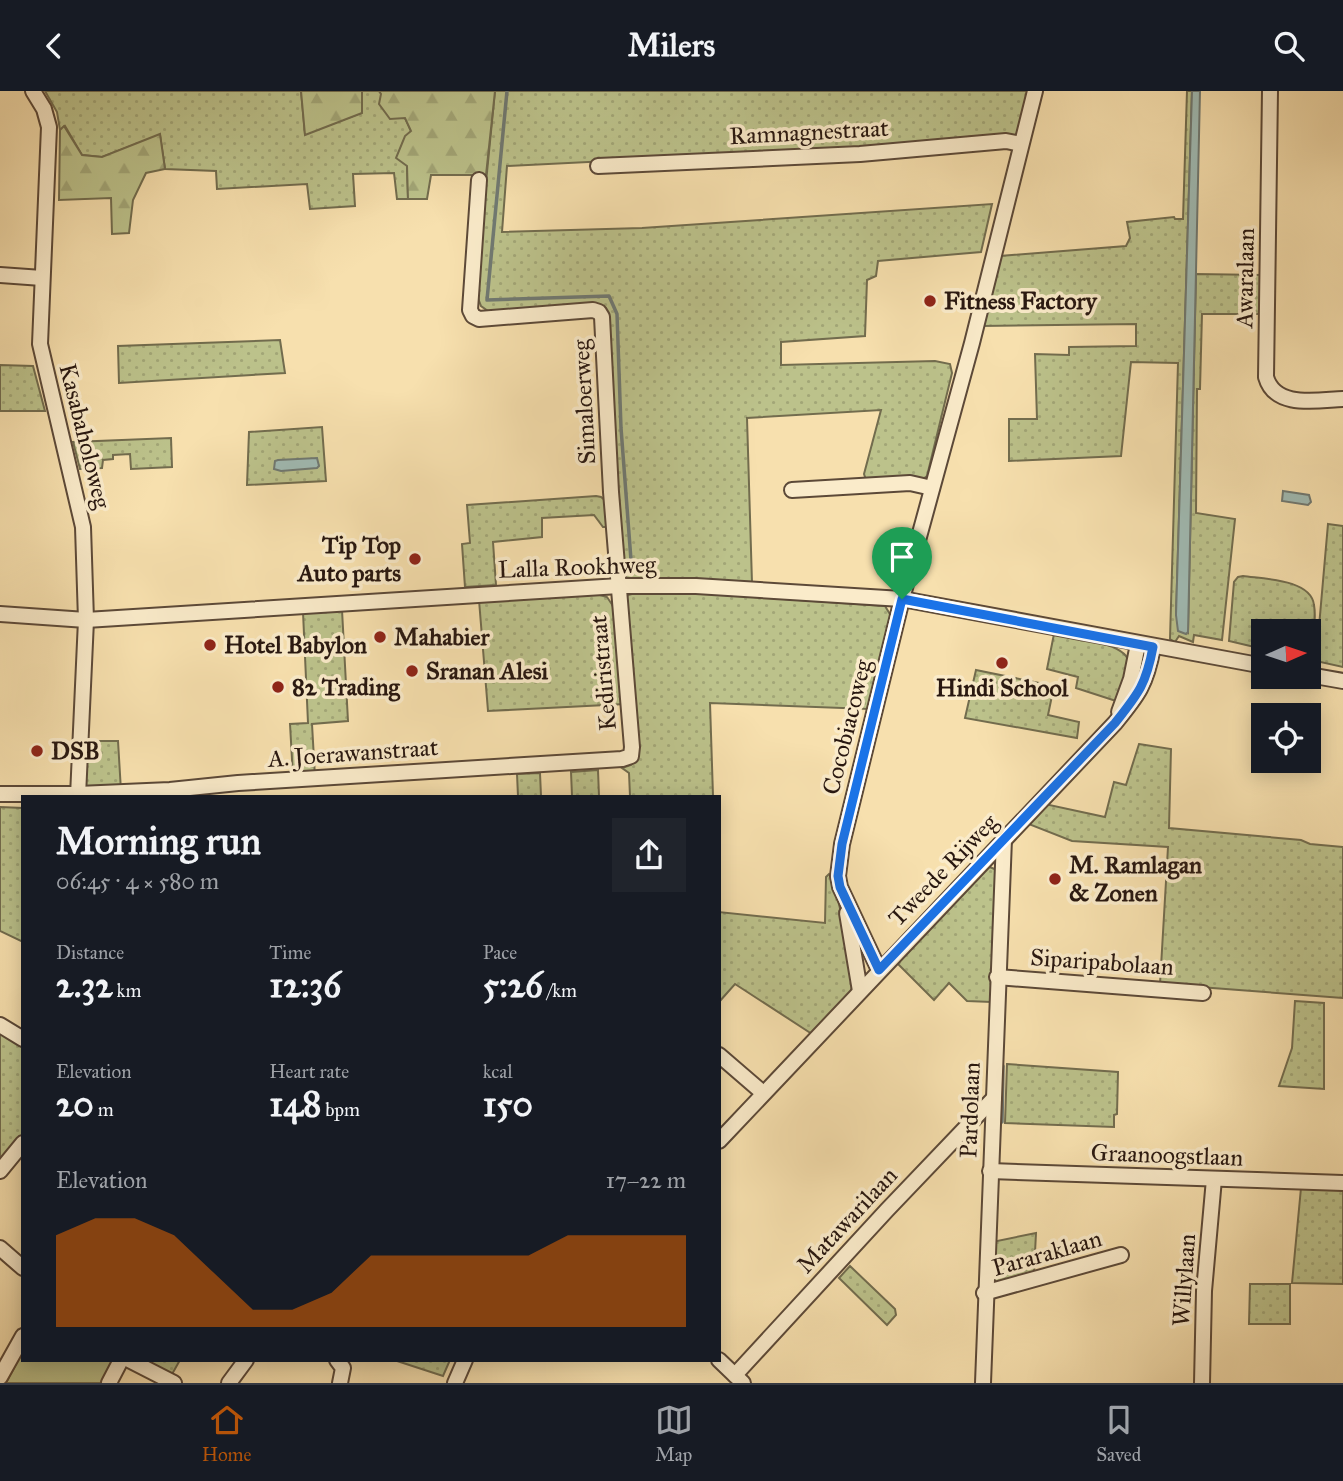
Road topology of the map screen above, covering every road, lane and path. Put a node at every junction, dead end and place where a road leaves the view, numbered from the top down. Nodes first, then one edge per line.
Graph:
1 (33, 91) edge
2 (1035, 91) edge
3 (1270, 91) edge
4 (1021, 144) junction
5 (598, 166) dead end
6 (479, 180) dead end
7 (0, 275) edge
8 (42, 278) junction
9 (1343, 400) edge
10 (932, 488) junction
11 (792, 490) dead end
12 (619, 586) junction
13 (902, 599) junction
14 (0, 614) edge
15 (86, 620) junction
16 (1145, 646) junction
17 (1251, 664) edge
18 (1321, 677) edge
19 (1343, 681) edge
20 (631, 755) joint
21 (0, 794) edge
22 (78, 795) edge
23 (1004, 839) junction
24 (844, 896) junction
25 (879, 970) junction
26 (997, 977) junction
27 (860, 991) junction
28 (1203, 993) dead end
29 (0, 1025) edge
30 (21, 1038) edge
31 (721, 1057) edge
32 (763, 1093) junction
33 (994, 1098) junction
34 (721, 1139) edge
35 (21, 1145) edge
36 (0, 1171) edge
37 (990, 1171) junction
38 (1214, 1179) junction
39 (1343, 1183) edge
40 (0, 1248) edge
41 (1121, 1255) dead end
42 (21, 1266) edge
43 (984, 1293) junction
44 (21, 1340) edge
45 (120, 1362) edge
46 (133, 1362) edge
47 (245, 1362) edge
48 (338, 1362) edge
49 (464, 1362) edge
50 (721, 1362) edge
51 (0, 1377) edge
52 (739, 1379) edge
53 (109, 1383) edge
54 (174, 1383) edge
55 (229, 1383) edge
56 (340, 1383) edge
57 (454, 1383) edge
58 (983, 1383) edge
59 (1202, 1383) edge

1 - 8 street, Kasabaholoweg
2 - 4 street, Cocobiacoweg
3 - 9 street, Awaralaan
4 - 5 street, Ramnagnestraat
4 - 10 street, Cocobiacoweg
6 - 12 street, Simaloerweg
7 - 8 street
8 - 15 street, Kasabaholoweg
10 - 11 street
10 - 13 street, Cocobiacoweg
12 - 13 street, Lalla Rookhweg
12 - 15 street, Lalla Rookhweg
12 - 20 street, Kediristraat
13 - 16 street, Lalla Rookhweg
13 - 24 street, Cocobiacoweg
14 - 15 street, Lalla Rookhweg
15 - 22 street, Kasabaholoweg
16 - 17 street
16 - 23 street, Tweede Rijweg
18 - 19 street
20 - 22 street, A. Joerawanstraat
21 - 22 street, A. Joerawanstraat
23 - 25 street, Tweede Rijweg
23 - 26 street, Pardolaan
24 - 25 street, Cocobiacoweg
24 - 27 street, Cocobiacoweg
25 - 27 street, Tweede Rijweg
26 - 28 street, Siparipabolaan
26 - 33 street, Pardolaan
27 - 32 street, Tweede Rijweg
29 - 30 street
31 - 32 street
32 - 34 street, Tweede Rijweg
33 - 37 street, Pardolaan
33 - 52 street, Matawarilaan
35 - 36 street
37 - 38 street, Graanoogstlaan
37 - 43 street, Pardolaan
38 - 39 street, Graanoogstlaan
38 - 59 street, Willylaan
40 - 42 street
41 - 43 street, Pararaklaan
43 - 58 street, Pardolaan
44 - 51 street
45 - 53 street
46 - 54 street
47 - 55 street
48 - 56 street
49 - 57 street
50 - 52 street

